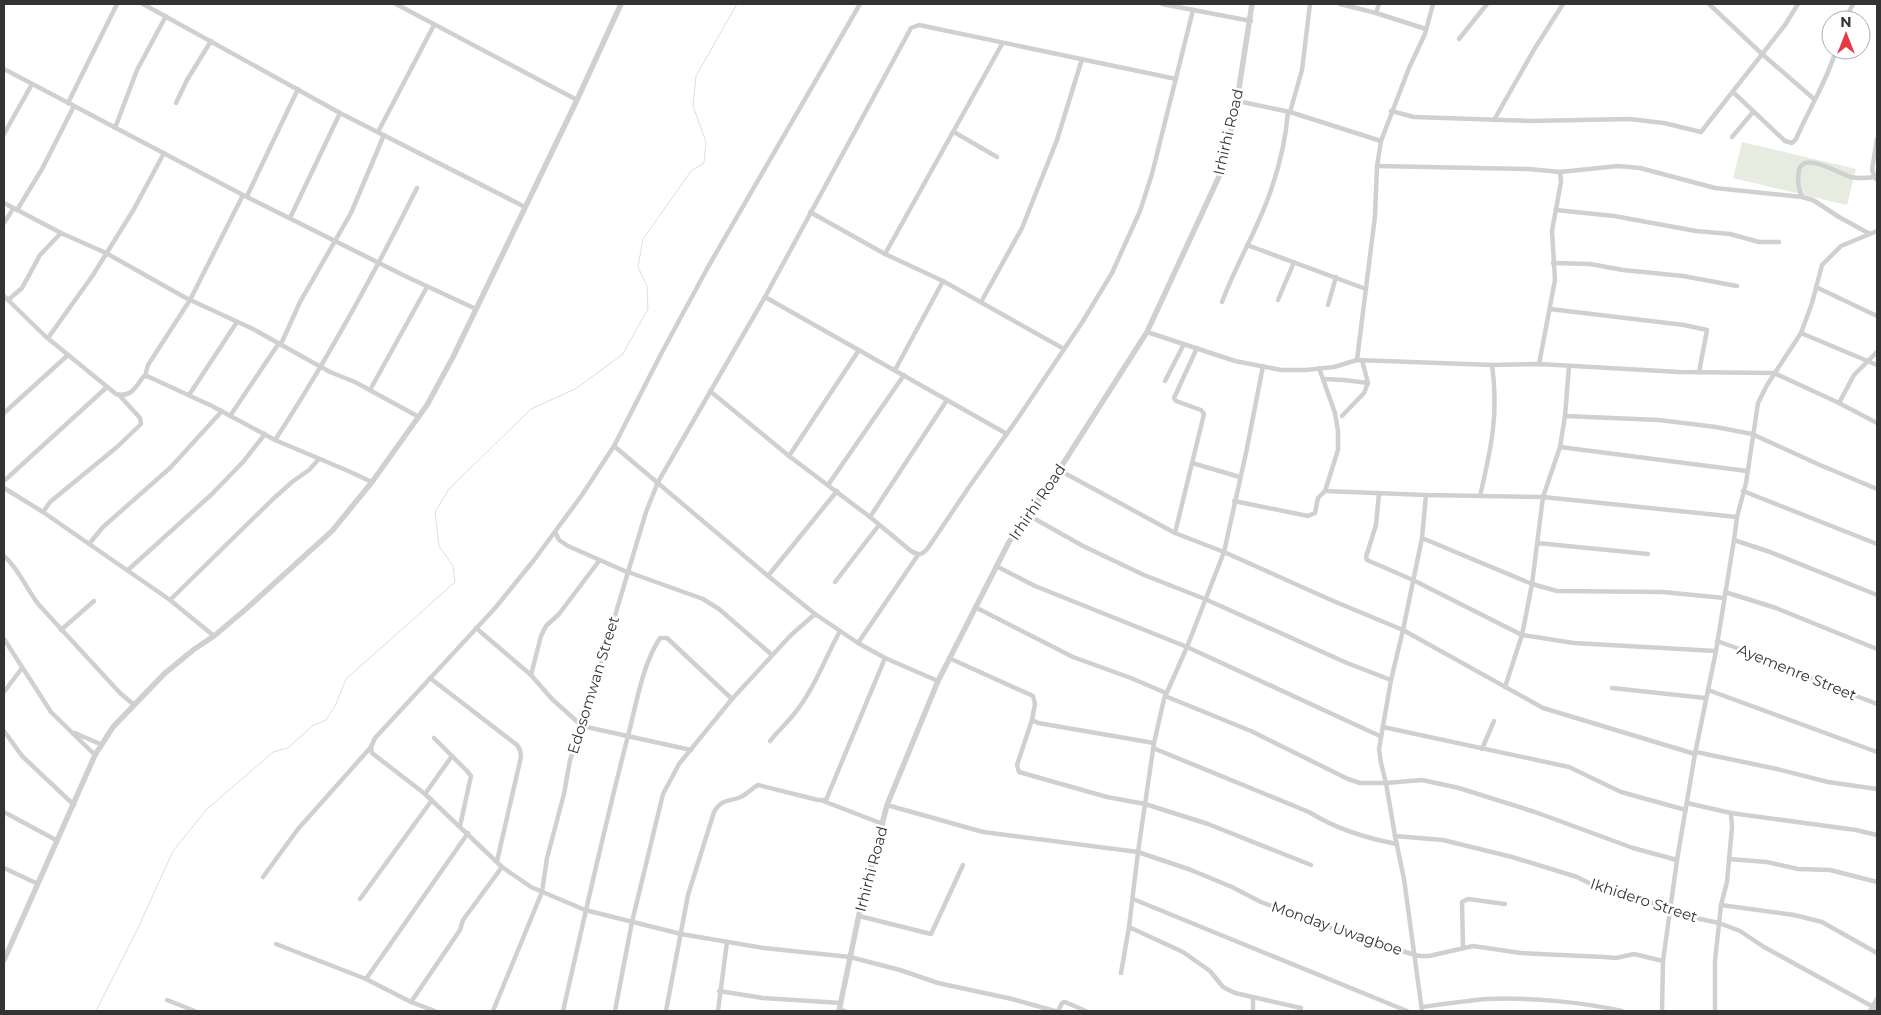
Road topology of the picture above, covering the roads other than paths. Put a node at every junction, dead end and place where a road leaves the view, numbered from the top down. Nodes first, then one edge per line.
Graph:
1 (117, 4) edge
2 (143, 4) edge
3 (396, 4) edge
4 (621, 4) edge
5 (860, 4) edge
6 (1162, 4) edge
7 (1252, 4) edge
8 (1310, 4) edge
9 (1340, 4) edge
10 (1379, 4) edge
11 (1433, 4) edge
12 (1487, 4) edge
13 (1563, 4) edge
14 (1709, 4) edge
15 (1798, 4) edge
16 (1193, 10) junction
17 (1376, 13) junction
18 (166, 16) junction
19 (1250, 21) junction
20 (434, 25) junction
21 (1426, 29) junction
22 (1459, 40) dead end
23 (211, 41) junction
24 (1002, 44) junction
25 (1762, 54) junction
26 (1082, 59) junction
27 (1832, 60) edge
28 (4, 69) edge
29 (1176, 79) junction
30 (32, 84) junction
31 (298, 89) junction
32 (1733, 92) junction
33 (1814, 99) junction
34 (577, 100) junction
35 (1237, 101) junction
36 (68, 103) junction
37 (176, 103) dead end
38 (74, 106) junction
39 (1289, 112) junction
40 (1391, 112) junction
41 (1753, 112) junction
42 (340, 113) junction
43 (1494, 120) junction
44 (115, 128) junction
45 (378, 132) junction
46 (954, 132) junction
47 (4, 134) edge
48 (384, 135) junction
49 (1732, 137) dead end
50 (1877, 139) edge
51 (1381, 141) junction
52 (164, 153) junction
53 (997, 157) dead end
54 (1377, 166) junction
55 (1560, 172) junction
56 (1876, 178) edge
57 (416, 188) dead end
58 (245, 195) junction
59 (1802, 197) junction
60 (4, 203) edge
61 (525, 207) junction
62 (15, 209) junction
63 (1556, 210) junction
64 (810, 212) junction
65 (290, 218) junction
66 (4, 222) edge
67 (1877, 231) edge
68 (61, 232) junction
69 (1870, 234) junction
70 (335, 240) junction
71 (1779, 242) dead end
72 (1247, 245) junction
73 (106, 253) junction
74 (885, 254) junction
75 (1294, 262) junction
76 (379, 263) junction
77 (1553, 263) junction
78 (1336, 277) junction
79 (943, 281) junction
80 (427, 286) junction
81 (1737, 286) dead end
82 (1816, 287) junction
83 (1366, 289) junction
84 (4, 296) edge
85 (765, 297) junction
86 (8, 300) junction
87 (190, 300) junction
88 (1278, 300) dead end
89 (981, 302) junction
90 (1222, 302) dead end
91 (1328, 305) dead end
92 (476, 309) junction
93 (1550, 309) junction
94 (1877, 316) edge
95 (237, 322) junction
96 (1148, 332) junction
97 (1801, 333) junction
98 (48, 338) junction
99 (280, 344) junction
100 (1184, 344) junction
101 (1197, 348) junction
102 (1064, 349) junction
103 (859, 350) junction
104 (1877, 352) edge
105 (68, 355) junction
106 (1360, 360) junction
107 (1869, 361) junction
108 (1539, 364) junction
109 (1492, 365) junction
110 (1877, 365) edge
111 (1263, 366) junction
112 (1568, 366) junction
113 (321, 367) junction
114 (1319, 368) junction
115 (895, 370) junction
116 (1698, 372) junction
117 (1774, 374) junction
118 (904, 375) junction
119 (145, 376) junction
120 (1323, 379) junction
121 (1165, 381) dead end
122 (1368, 383) junction
123 (107, 387) junction
124 (370, 390) junction
125 (710, 391) junction
126 (189, 395) junction
127 (120, 396) junction
128 (947, 400) junction
129 (1839, 403) junction
130 (222, 411) junction
131 (4, 413) edge
132 (230, 416) junction
133 (1342, 416) dead end
134 (1565, 416) junction
135 (419, 417) junction
136 (1877, 423) edge
137 (264, 434) junction
138 (1007, 434) junction
139 (1752, 434) junction
140 (275, 440) junction
141 (614, 446) junction
142 (1560, 446) junction
143 (789, 456) junction
144 (319, 459) junction
145 (1192, 463) junction
146 (1059, 470) junction
147 (1747, 471) junction
148 (1240, 477) junction
149 (4, 481) edge
150 (372, 482) junction
151 (658, 482) junction
152 (828, 484) junction
153 (4, 488) edge
154 (1877, 489) edge
155 (837, 491) junction
156 (1325, 491) junction
157 (1744, 491) junction
158 (1379, 493) junction
159 (1426, 495) junction
160 (1480, 496) junction
161 (1543, 497) junction
162 (1234, 501) junction
163 (42, 512) junction
164 (1028, 515) junction
165 (870, 517) junction
166 (1737, 517) junction
167 (879, 525) junction
168 (555, 532) junction
169 (1175, 532) junction
170 (1422, 538) junction
171 (1734, 540) junction
172 (1537, 543) junction
173 (89, 544) junction
174 (1877, 544) edge
175 (1224, 552) junction
176 (1648, 554) dead end
177 (918, 555) junction
178 (4, 556) edge
179 (599, 561) junction
180 (996, 566) junction
181 (128, 570) junction
182 (628, 572) junction
183 (768, 576) junction
184 (1413, 580) junction
185 (835, 582) dead end
186 (1532, 584) junction
187 (1877, 594) edge
188 (1724, 595) junction
189 (1204, 599) junction
190 (170, 600) junction
191 (94, 602) dead end
192 (975, 607) junction
193 (815, 614) junction
194 (476, 628) junction
195 (61, 630) junction
196 (1403, 630) junction
197 (840, 631) junction
198 (1522, 635) junction
199 (214, 636) junction
200 (4, 639) edge
201 (1717, 641) junction
202 (858, 643) junction
203 (1187, 648) junction
204 (1877, 649) edge
205 (1716, 651) junction
206 (772, 655) junction
207 (885, 658) junction
208 (949, 658) junction
209 (22, 668) junction
210 (531, 675) junction
211 (430, 678) junction
212 (1390, 680) junction
213 (938, 681) junction
214 (1504, 687) junction
215 (1612, 688) dead end
216 (1708, 690) junction
217 (4, 692) edge
218 (1166, 695) junction
219 (1705, 698) junction
220 (732, 699) junction
221 (134, 704) junction
222 (1877, 704) edge
223 (1032, 720) junction
224 (1494, 721) dead end
225 (582, 726) junction
226 (1383, 727) junction
227 (4, 731) edge
228 (72, 732) junction
229 (628, 736) junction
230 (1380, 736) junction
231 (434, 738) dead end
232 (770, 741) dead end
233 (100, 744) junction
234 (1154, 746) junction
235 (371, 747) junction
236 (1482, 749) junction
237 (690, 750) junction
238 (1877, 752) edge
239 (1695, 753) junction
240 (95, 755) junction
241 (452, 756) junction
242 (1386, 783) junction
243 (1877, 789) edge
244 (425, 794) junction
245 (432, 800) junction
246 (823, 801) junction
247 (1146, 804) junction
248 (1687, 804) junction
249 (887, 805) junction
250 (74, 806) junction
251 (1686, 810) junction
252 (4, 812) edge
253 (1731, 813) junction
254 (883, 824) junction
255 (460, 826) junction
256 (468, 833) junction
257 (1877, 835) edge
258 (1395, 836) junction
259 (56, 840) junction
260 (1397, 844) junction
261 (1138, 852) junction
262 (1729, 859) junction
263 (1677, 860) junction
264 (497, 861) junction
265 (963, 865) dead end
266 (1311, 865) dead end
267 (502, 867) junction
268 (4, 868) edge
269 (263, 877) dead end
270 (1877, 882) edge
271 (38, 884) junction
272 (542, 892) junction
273 (360, 899) dead end
274 (1133, 899) junction
275 (1505, 904) dead end
276 (1721, 904) junction
277 (1671, 908) junction
278 (585, 910) junction
279 (859, 916) junction
280 (632, 922) junction
281 (1719, 922) junction
282 (1129, 927) junction
283 (681, 934) junction
284 (727, 942) junction
285 (276, 944) dead end
286 (6, 947) edge
287 (1463, 948) junction
288 (1413, 953) junction
289 (1877, 953) edge
290 (850, 958) junction
291 (4, 960) edge
292 (1663, 961) junction
293 (1121, 973) dead end
294 (366, 979) junction
295 (720, 991) junction
296 (1253, 997) junction
297 (1877, 999) edge
298 (167, 1000) dead end
299 (411, 1002) junction
300 (841, 1002) junction
301 (1422, 1009) edge
302 (1874, 1009) edge
303 (429, 1010) edge
304 (195, 1011) edge
305 (436, 1011) edge
306 (493, 1011) edge
307 (563, 1011) edge
308 (615, 1011) edge
309 (666, 1011) edge
310 (718, 1011) edge
311 (841, 1011) edge
312 (1056, 1011) edge
313 (1086, 1011) edge
314 (1253, 1011) edge
315 (1300, 1011) edge
316 (1407, 1011) edge
317 (1622, 1011) edge
318 (1662, 1011) edge
319 (1715, 1011) edge

1 - 36 street
2 - 18 street
3 - 20 street
4 - 34 street
5 - 141 street
6 - 16 street
7 - 19 street, Irhirhi Road
8 - 39 street
9 - 17 street
10 - 17 street
11 - 21 street
12 - 22 street
13 - 43 street
14 - 25 street
15 - 25 street
16 - 19 street
16 - 29 street
17 - 21 street
18 - 23 street
18 - 44 street
19 - 35 street, Irhirhi Road
20 - 34 street
20 - 45 street
21 - 40 street
23 - 31 street
23 - 37 street
24 - 26 street, Edosomwan Street
24 - 46 street
24 - 64 street, Edosomwan Street
25 - 32 street
25 - 33 street
26 - 29 street, Edosomwan Street
26 - 89 street
27 - 33 street
28 - 30 street
29 - 102 street
30 - 36 street
30 - 47 street
31 - 42 street
31 - 58 street
32 - 41 street
32 - 43 street
33 - 41 street
34 - 61 street
35 - 39 street
35 - 96 street, Irhirhi Road
36 - 38 street
38 - 44 street
38 - 62 street
39 - 51 street
39 - 72 street
40 - 43 street
40 - 51 street
41 - 49 street
42 - 45 street
42 - 65 street
44 - 52 street
45 - 48 street
46 - 53 street
46 - 74 street
48 - 61 street
48 - 70 street
50 - 56 street
51 - 54 street
52 - 58 street
52 - 73 street
54 - 55 street
54 - 83 street
55 - 59 street
55 - 63 street
56 - 59 street
57 - 76 street
58 - 65 street
58 - 87 street
59 - 69 street
60 - 62 street
61 - 92 street
62 - 66 street
62 - 68 street
63 - 71 street
63 - 77 street
64 - 74 street
64 - 85 street, Edosomwan Street
65 - 70 street
67 - 69 street
68 - 73 street
68 - 86 street
69 - 82 street
70 - 76 street
70 - 99 street
72 - 75 street
72 - 90 street
73 - 87 street
73 - 98 street
74 - 79 street
75 - 78 street
75 - 88 street
76 - 80 street
76 - 113 street
77 - 81 street
77 - 93 street
78 - 83 street
78 - 91 street
79 - 89 street
79 - 115 street
80 - 92 street
80 - 124 street
82 - 94 street
82 - 97 street
83 - 106 street
84 - 86 street
85 - 103 street
85 - 125 street, Edosomwan Street
86 - 98 street
87 - 95 street
87 - 119 street
89 - 102 street
92 - 135 street
93 - 108 street
93 - 116 street
95 - 99 street
95 - 126 street
96 - 100 street
96 - 146 street, Irhirhi Road
97 - 107 street
97 - 117 street
98 - 105 street
99 - 113 street
99 - 132 street
100 - 101 street
100 - 121 street
101 - 111 street
101 - 145 street
102 - 138 street
103 - 115 street
103 - 143 street
104 - 107 street
105 - 123 street
105 - 131 street
106 - 109 street
106 - 114 street
106 - 122 street
107 - 110 street
107 - 129 street
108 - 109 street
108 - 112 street
109 - 160 street
111 - 114 street
111 - 148 street
112 - 116 street
112 - 134 street
113 - 124 street
113 - 140 street
114 - 120 street
115 - 118 street
116 - 117 street
117 - 129 street
117 - 139 street
118 - 128 street
118 - 152 street
119 - 126 street
119 - 127 street
120 - 122 street
120 - 156 street
122 - 133 street
123 - 127 street
123 - 149 street
124 - 135 street
125 - 143 street
125 - 151 street, Edosomwan Street
126 - 130 street
127 - 163 street
128 - 138 street
128 - 165 street
129 - 136 street
130 - 132 street
130 - 173 street
132 - 137 street
134 - 139 street
134 - 142 street
135 - 150 street
137 - 140 street
137 - 181 street
138 - 177 street
139 - 147 street
139 - 154 street
140 - 144 street
141 - 151 street
141 - 168 street
142 - 147 street
142 - 161 street
143 - 152 street
144 - 150 street
144 - 190 street
145 - 148 street
145 - 169 street
146 - 164 street, Irhirhi Road
146 - 169 street
147 - 157 street
148 - 162 street
150 - 199 street
151 - 182 street, Edosomwan Street
151 - 183 street
152 - 155 street
153 - 163 street
155 - 165 street
155 - 183 street
156 - 158 street
156 - 162 street
157 - 166 street
157 - 174 street
158 - 159 street
158 - 184 street
159 - 160 street
159 - 170 street
160 - 161 street
161 - 166 street
161 - 172 street
162 - 175 street
163 - 173 street
164 - 180 street, Irhirhi Road
164 - 189 street
165 - 167 street
166 - 171 street
167 - 177 street
167 - 185 street
168 - 179 street
168 - 194 street
169 - 175 street
170 - 184 street
170 - 186 street
171 - 187 street
171 - 188 street
172 - 176 street
172 - 186 street
173 - 181 street
175 - 189 street
175 - 196 street
177 - 202 street
178 - 195 street
179 - 182 street
179 - 210 street
180 - 192 street, Irhirhi Road
180 - 203 street
181 - 190 street
182 - 206 street
182 - 225 street, Edosomwan Street
183 - 193 street
184 - 196 street
184 - 198 street
186 - 188 street
186 - 198 street
188 - 201 street
188 - 204 street
189 - 203 street
189 - 212 street
190 - 199 street
191 - 195 street
192 - 208 street, Irhirhi Road
192 - 218 street
193 - 197 street
193 - 206 street
194 - 210 street
194 - 211 street
195 - 221 street
196 - 212 street
196 - 214 street
197 - 202 street
197 - 232 street
198 - 205 street
198 - 214 street
199 - 221 street
200 - 209 street
201 - 205 street
201 - 222 street, Ayemenre Street
202 - 207 street
203 - 218 street
203 - 230 street
205 - 216 street
206 - 220 street
207 - 213 street
207 - 246 street
208 - 213 street, Irhirhi Road
208 - 223 street
209 - 217 street
209 - 228 street
210 - 225 street
211 - 235 street
211 - 264 street
212 - 226 street
213 - 249 street, Irhirhi Road
214 - 239 street
215 - 219 street
216 - 219 street
216 - 238 street
218 - 234 street
218 - 242 street
219 - 239 street
220 - 229 street
220 - 237 street
221 - 233 street
223 - 234 street
223 - 247 street
224 - 236 street
225 - 229 street
225 - 272 street, Edosomwan Street
226 - 230 street
226 - 236 street
227 - 250 street
228 - 233 street
228 - 240 street
229 - 237 street
229 - 278 street
230 - 242 street
231 - 241 street
233 - 240 street
234 - 247 street
234 - 260 street
235 - 244 street
235 - 269 street
236 - 251 street
237 - 280 street
239 - 243 street
239 - 248 street
240 - 250 street
241 - 244 street
241 - 255 street
242 - 258 street
242 - 263 street
244 - 245 street
245 - 255 street
245 - 273 street
246 - 254 street
246 - 283 street
247 - 261 street
247 - 266 street
248 - 251 street
248 - 253 street
249 - 254 street, Irhirhi Road
249 - 261 street, Monday Uwagboe
250 - 259 street
251 - 263 street
252 - 259 street
253 - 257 street
253 - 262 street
254 - 279 street, Irhirhi Road
255 - 256 street
256 - 264 street
256 - 294 street
258 - 260 street
258 - 277 street, Ikhidero Street
259 - 271 street
260 - 288 street
261 - 274 street
261 - 288 street, Monday Uwagboe
262 - 270 street
262 - 276 street
263 - 277 street
264 - 267 street
265 - 279 street
267 - 272 street
267 - 299 street
268 - 271 street
271 - 286 street
272 - 278 street
272 - 306 street, Edosomwan Street
274 - 282 street
274 - 316 street
275 - 287 street
276 - 281 street
276 - 289 street
277 - 281 street, Ikhidero Street
277 - 292 street
278 - 280 street
278 - 307 street
279 - 290 street, Irhirhi Road
280 - 283 street
280 - 308 street
281 - 302 street, Ikhidero Street
281 - 319 street
282 - 293 street
282 - 296 street
283 - 284 street
283 - 309 street
284 - 290 street
284 - 295 street
285 - 294 street
286 - 291 street
287 - 288 street, Monday Uwagboe
287 - 292 street, Monday Uwagboe
288 - 301 street
290 - 300 street, Irhirhi Road
290 - 312 street
292 - 318 street
294 - 299 street
295 - 300 street
295 - 310 street
296 - 314 street
296 - 315 street
297 - 302 street
298 - 304 street
299 - 303 street
300 - 311 street, Irhirhi Road
301 - 317 street
303 - 305 street
312 - 313 street

